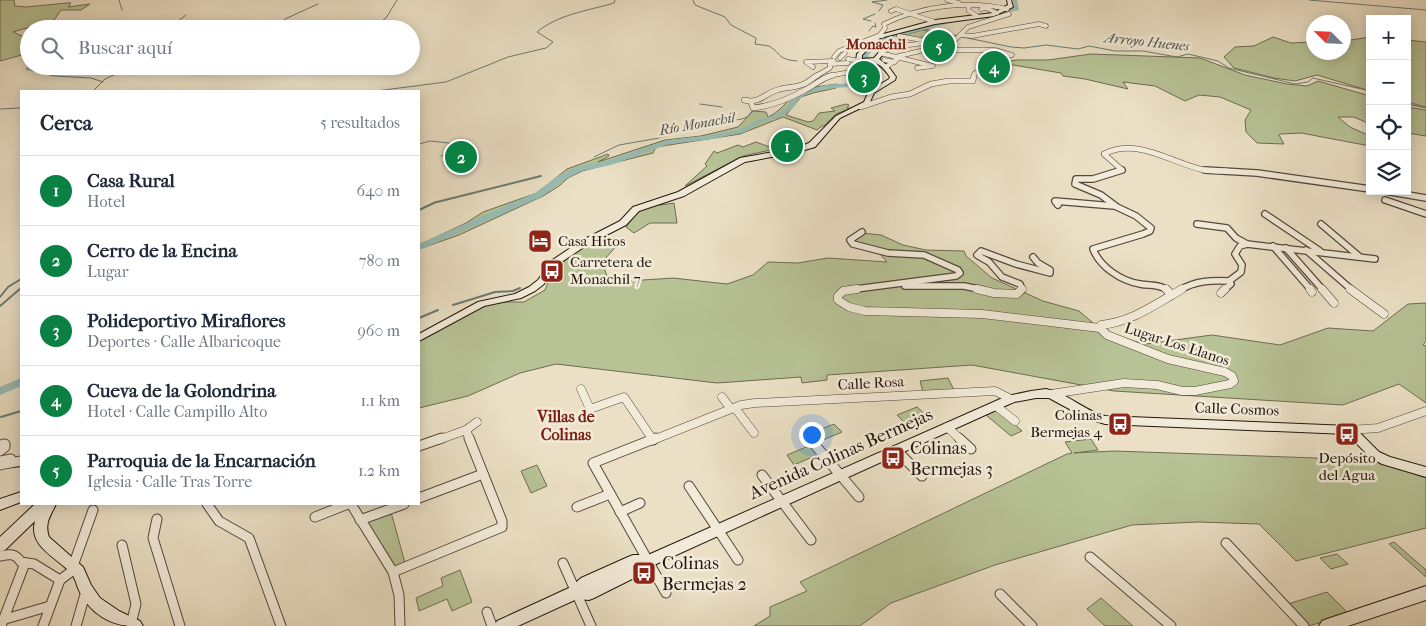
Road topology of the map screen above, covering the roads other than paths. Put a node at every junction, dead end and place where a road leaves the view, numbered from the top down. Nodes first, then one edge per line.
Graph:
1 (947, 0) edge
2 (1009, 0) edge
3 (989, 2) edge
4 (959, 4) junction
5 (970, 6) junction
6 (891, 11) dead end
7 (1006, 11) junction
8 (907, 13) junction
9 (997, 13) junction
10 (977, 16) junction
11 (879, 21) dead end
12 (935, 22) junction
13 (884, 26) junction
14 (1046, 26) dead end
15 (1022, 28) junction
16 (1027, 29) dead end
17 (899, 36) dead end
18 (961, 36) junction
19 (879, 38) junction
20 (934, 44) junction
21 (856, 46) junction
22 (909, 46) junction
23 (919, 50) junction
24 (880, 52) junction
25 (913, 52) junction
26 (834, 57) dead end
27 (840, 58) dead end
28 (885, 58) junction
29 (848, 61) junction
30 (813, 67) dead end
31 (917, 68) dead end
32 (768, 87) dead end
33 (776, 90) junction
34 (744, 100) dead end
35 (750, 102) junction
36 (861, 107) junction
37 (1366, 188) edge
38 (1408, 195) edge
39 (1426, 198) edge
40 (1385, 200) dead end
41 (1058, 206) dead end
42 (1117, 207) junction
43 (1264, 214) dead end
44 (1426, 214) edge
45 (1197, 224) dead end
46 (1321, 224) dead end
47 (862, 232) dead end
48 (1247, 244) junction
49 (1273, 246) junction
50 (1286, 248) junction
51 (1306, 250) junction
52 (1322, 252) junction
53 (1033, 257) dead end
54 (1360, 257) junction
55 (1375, 260) dead end
56 (1229, 281) junction
57 (877, 287) junction
58 (1312, 292) dead end
59 (1221, 293) dead end
60 (1172, 295) junction
61 (1334, 304) dead end
62 (1384, 314) dead end
63 (1100, 328) junction
64 (420, 337) edge
65 (581, 390) dead end
66 (1051, 394) junction
67 (722, 397) dead end
68 (1011, 398) junction
69 (996, 406) junction
70 (733, 409) junction
71 (1426, 411) edge
72 (1015, 421) dead end
73 (477, 422) dead end
74 (947, 427) junction
75 (466, 430) junction
76 (1350, 430) junction
77 (754, 433) dead end
78 (653, 440) junction
79 (0, 445) edge
80 (815, 445) dead end
81 (420, 446) edge
82 (971, 449) dead end
83 (896, 450) junction
84 (0, 451) edge
85 (20, 461) edge
86 (3, 463) edge
87 (1426, 472) edge
88 (483, 474) junction
89 (762, 475) dead end
90 (841, 475) junction
91 (922, 476) dead end
92 (689, 486) dead end
93 (610, 494) junction
94 (859, 496) dead end
95 (20, 497) edge
96 (420, 498) edge
97 (782, 501) junction
98 (640, 503) dead end
99 (0, 505) edge
100 (45, 505) edge
101 (208, 505) edge
102 (347, 505) edge
103 (351, 505) edge
104 (401, 505) edge
105 (577, 507) dead end
106 (93, 510) dead end
107 (620, 512) junction
108 (315, 517) dead end
109 (157, 519) dead end
110 (360, 520) junction
111 (718, 530) junction
112 (811, 540) dead end
113 (1226, 543) dead end
114 (122, 545) dead end
115 (0, 546) edge
116 (0, 556) edge
117 (1090, 557) dead end
118 (738, 560) dead end
119 (649, 561) junction
120 (25, 563) junction
121 (563, 563) dead end
122 (74, 567) junction
123 (393, 572) junction
124 (60, 580) junction
125 (86, 590) junction
126 (576, 592) junction
127 (666, 593) dead end
128 (1000, 594) dead end
129 (1424, 596) edge
130 (50, 606) junction
131 (487, 612) dead end
132 (113, 621) edge
133 (1, 622) edge
134 (133, 625) edge
135 (1332, 625) edge
136 (43, 626) edge
137 (76, 626) edge
138 (180, 626) edge
139 (280, 626) edge
140 (400, 626) edge
141 (492, 626) edge
142 (502, 626) edge
143 (591, 626) edge
144 (1032, 626) edge
145 (1171, 626) edge
146 (1304, 626) edge

1 - 4 street
2 - 7 street
3 - 5 street
3 - 7 street
4 - 5 street
4 - 8 street
5 - 9 street
5 - 10 street
6 - 8 street
7 - 9 street
7 - 18 street
8 - 12 street
8 - 13 street
9 - 10 street
10 - 12 street
11 - 13 street
12 - 19 street
13 - 19 street
14 - 15 street
15 - 16 street
15 - 18 street
17 - 20 street
18 - 20 street
19 - 21 street
19 - 28 street
19 - 28 street
20 - 22 street
20 - 23 street
20 - 36 street
21 - 26 street
21 - 27 street
22 - 23 street
22 - 28 street
23 - 25 street
24 - 28 street
24 - 28 street
24 - 28 street
25 - 28 street
25 - 28 street
28 - 29 street
28 - 31 street
28 - 35 street
28 - 36 street
29 - 30 street
29 - 33 street
32 - 33 street
33 - 35 street
34 - 35 street
36 - 64 street
37 - 42 street
38 - 39 street
40 - 44 street
41 - 42 street
42 - 60 street
43 - 52 street
45 - 48 street
46 - 54 street
47 - 57 street
48 - 49 street
48 - 56 street
49 - 50 street
49 - 58 street
50 - 51 street
50 - 61 street
51 - 52 street
51 - 62 street
52 - 54 street
53 - 57 street
54 - 55 street
56 - 59 street
56 - 60 street, Lugar Los Llanos
57 - 63 street
60 - 63 street, Lugar Los Llanos
63 - 66 street, Lugar Los Llanos
65 - 78 street
66 - 68 street, Avenida Colinas Bermejas
66 - 76 street, Calle Cosmos
67 - 70 street
68 - 69 street, Avenida Colinas Bermejas
68 - 70 street, Calle Rosa
69 - 72 street
69 - 74 street, Avenida Colinas Bermejas
70 - 77 street
70 - 78 street, Calle Rosa
71 - 76 street, Calle Cosmos
73 - 75 street
74 - 82 street
74 - 83 street, Avenida Colinas Bermejas
75 - 81 street
75 - 88 street
76 - 87 street
78 - 93 street, Calle Rosa
79 - 84 street
80 - 90 street
83 - 90 street, Avenida Colinas Bermejas
83 - 91 street
85 - 86 street
88 - 96 street
88 - 123 street
89 - 97 street
90 - 94 street
90 - 97 street, Avenida Colinas Bermejas
92 - 111 street
93 - 105 street
93 - 107 street
95 - 99 street
97 - 111 street, Avenida Colinas Bermejas
97 - 112 street
98 - 107 street
100 - 115 street
100 - 122 street
101 - 139 street
102 - 108 street
103 - 110 street
104 - 110 street
106 - 122 street
107 - 119 street
109 - 138 street
110 - 123 street
111 - 118 street
111 - 119 street, Avenida Colinas Bermejas
113 - 146 street
114 - 134 street
116 - 120 street
117 - 145 street
119 - 126 street, Avenida Colinas Bermejas
119 - 127 street
120 - 124 street
120 - 133 street
121 - 126 street
122 - 124 street
122 - 125 street
123 - 140 street
124 - 130 street
125 - 132 street
125 - 137 street
126 - 142 street, Avenida Colinas Bermejas
126 - 143 street
128 - 144 street
129 - 135 street
130 - 133 street
130 - 136 street
131 - 141 street
132 - 134 street

